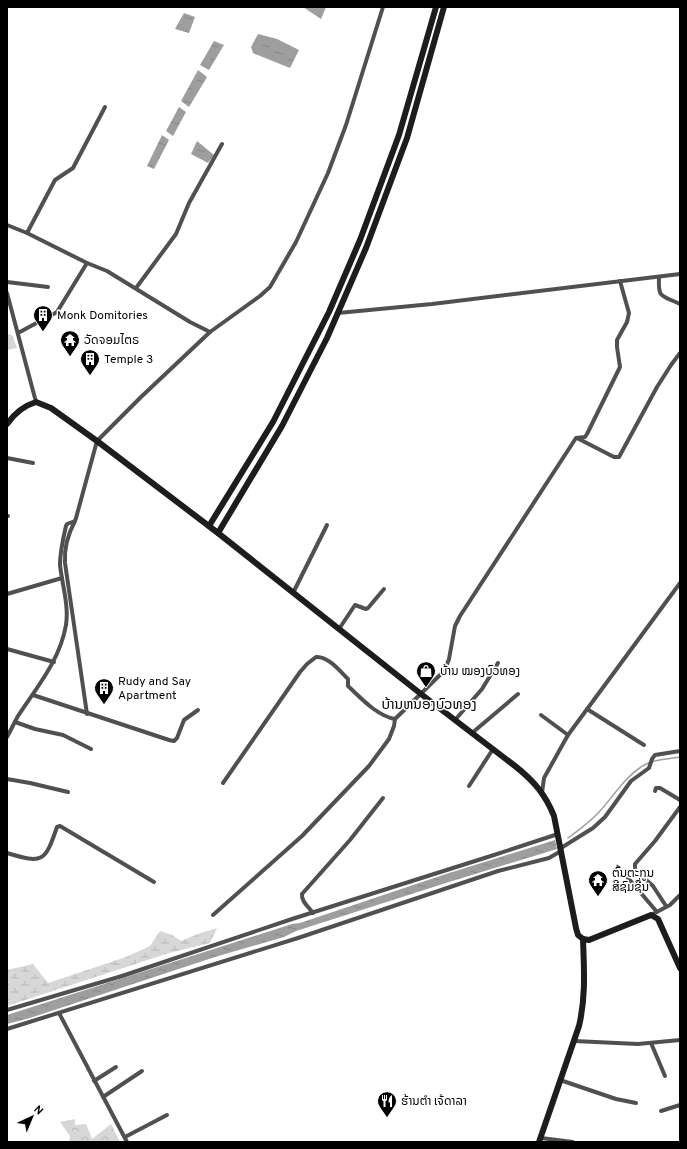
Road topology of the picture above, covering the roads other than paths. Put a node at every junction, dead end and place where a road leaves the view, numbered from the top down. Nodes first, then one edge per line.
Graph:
1 (383, 7) edge
2 (436, 7) edge
3 (444, 7) edge
4 (105, 107) dead end
5 (222, 144) dead end
6 (7, 225) edge
7 (27, 233) junction
8 (87, 263) junction
9 (680, 274) edge
10 (659, 277) junction
11 (620, 281) junction
12 (7, 282) edge
13 (48, 287) dead end
14 (136, 288) junction
15 (7, 293) edge
16 (680, 304) edge
17 (338, 313) junction
18 (210, 332) junction
19 (18, 333) junction
20 (680, 353) edge
21 (36, 402) junction
22 (10, 416) edge
23 (7, 424) edge
24 (577, 438) junction
25 (97, 441) junction
26 (7, 458) edge
27 (33, 464) dead end
28 (75, 521) junction
29 (327, 525) dead end
30 (209, 526) junction
31 (218, 533) junction
32 (62, 578) junction
33 (680, 583) edge
34 (384, 589) dead end
35 (293, 593) junction
36 (7, 594) edge
37 (339, 629) junction
38 (7, 649) edge
39 (54, 662) junction
40 (498, 663) dead end
41 (421, 694) junction
42 (518, 694) dead end
43 (32, 695) junction
44 (587, 709) junction
45 (198, 710) dead end
46 (87, 714) junction
47 (541, 715) dead end
48 (395, 719) junction
49 (455, 720) junction
50 (15, 722) junction
51 (472, 733) junction
52 (568, 735) junction
53 (7, 737) edge
54 (644, 745) dead end
55 (91, 748) dead end
56 (493, 749) junction
57 (680, 751) edge
58 (7, 779) edge
59 (223, 783) dead end
60 (469, 786) dead end
61 (655, 791) dead end
62 (68, 792) dead end
63 (542, 793) junction
64 (383, 798) dead end
65 (680, 800) edge
66 (680, 807) edge
67 (558, 834) junction
68 (561, 849) junction
69 (7, 853) edge
70 (623, 872) dead end
71 (154, 882) dead end
72 (680, 895) edge
73 (666, 906) junction
74 (313, 913) junction
75 (654, 914) junction
76 (213, 915) dead end
77 (582, 939) junction
78 (680, 968) edge
79 (7, 1010) edge
80 (59, 1014) junction
81 (7, 1029) edge
82 (680, 1040) edge
83 (574, 1041) junction
84 (651, 1043) junction
85 (116, 1067) dead end
86 (142, 1071) dead end
87 (665, 1076) dead end
88 (560, 1080) junction
89 (94, 1081) junction
90 (103, 1097) junction
91 (636, 1103) dead end
92 (680, 1105) edge
93 (662, 1110) dead end
94 (167, 1115) dead end
95 (125, 1137) junction
96 (540, 1140) edge
97 (127, 1142) edge
98 (573, 1142) edge

1 - 18 street
2 - 30 street
3 - 17 street
4 - 7 street
5 - 14 street
6 - 7 street
7 - 8 street
8 - 14 street
8 - 19 street
9 - 10 street
10 - 11 street
10 - 16 street
11 - 17 street
11 - 24 street
12 - 13 street
14 - 18 street
15 - 19 street
17 - 31 street
18 - 25 street
19 - 21 street
20 - 24 street
21 - 22 street
21 - 25 street
22 - 23 street
24 - 41 street
25 - 28 street
25 - 30 street
26 - 27 street
28 - 32 street
28 - 46 street
29 - 35 street
30 - 31 street
31 - 35 street
32 - 36 street
32 - 39 street
33 - 44 street
34 - 37 street
35 - 37 street
37 - 41 street
38 - 39 street
39 - 43 street
40 - 49 street
41 - 48 street
41 - 49 street
42 - 51 street
43 - 46 street
43 - 50 street
44 - 52 street
44 - 54 street
45 - 46 street
47 - 52 street
48 - 59 street
48 - 76 street
49 - 51 street
50 - 53 street
50 - 55 street
51 - 56 street
52 - 63 street
56 - 60 street
56 - 63 street
57 - 68 street
58 - 62 street
61 - 65 street
63 - 67 street
64 - 74 street
66 - 73 street
67 - 68 street
67 - 74 street
68 - 77 street
68 - 80 street
69 - 71 street
70 - 75 street
72 - 73 street
73 - 75 street
74 - 79 street
75 - 77 street
75 - 78 street
77 - 83 street
80 - 81 street
80 - 89 street
82 - 84 street
83 - 84 street
83 - 88 street
84 - 87 street
85 - 89 street
86 - 90 street
88 - 91 street
88 - 96 street
89 - 90 street
90 - 95 street
92 - 93 street
94 - 95 street
95 - 97 street
96 - 98 street

